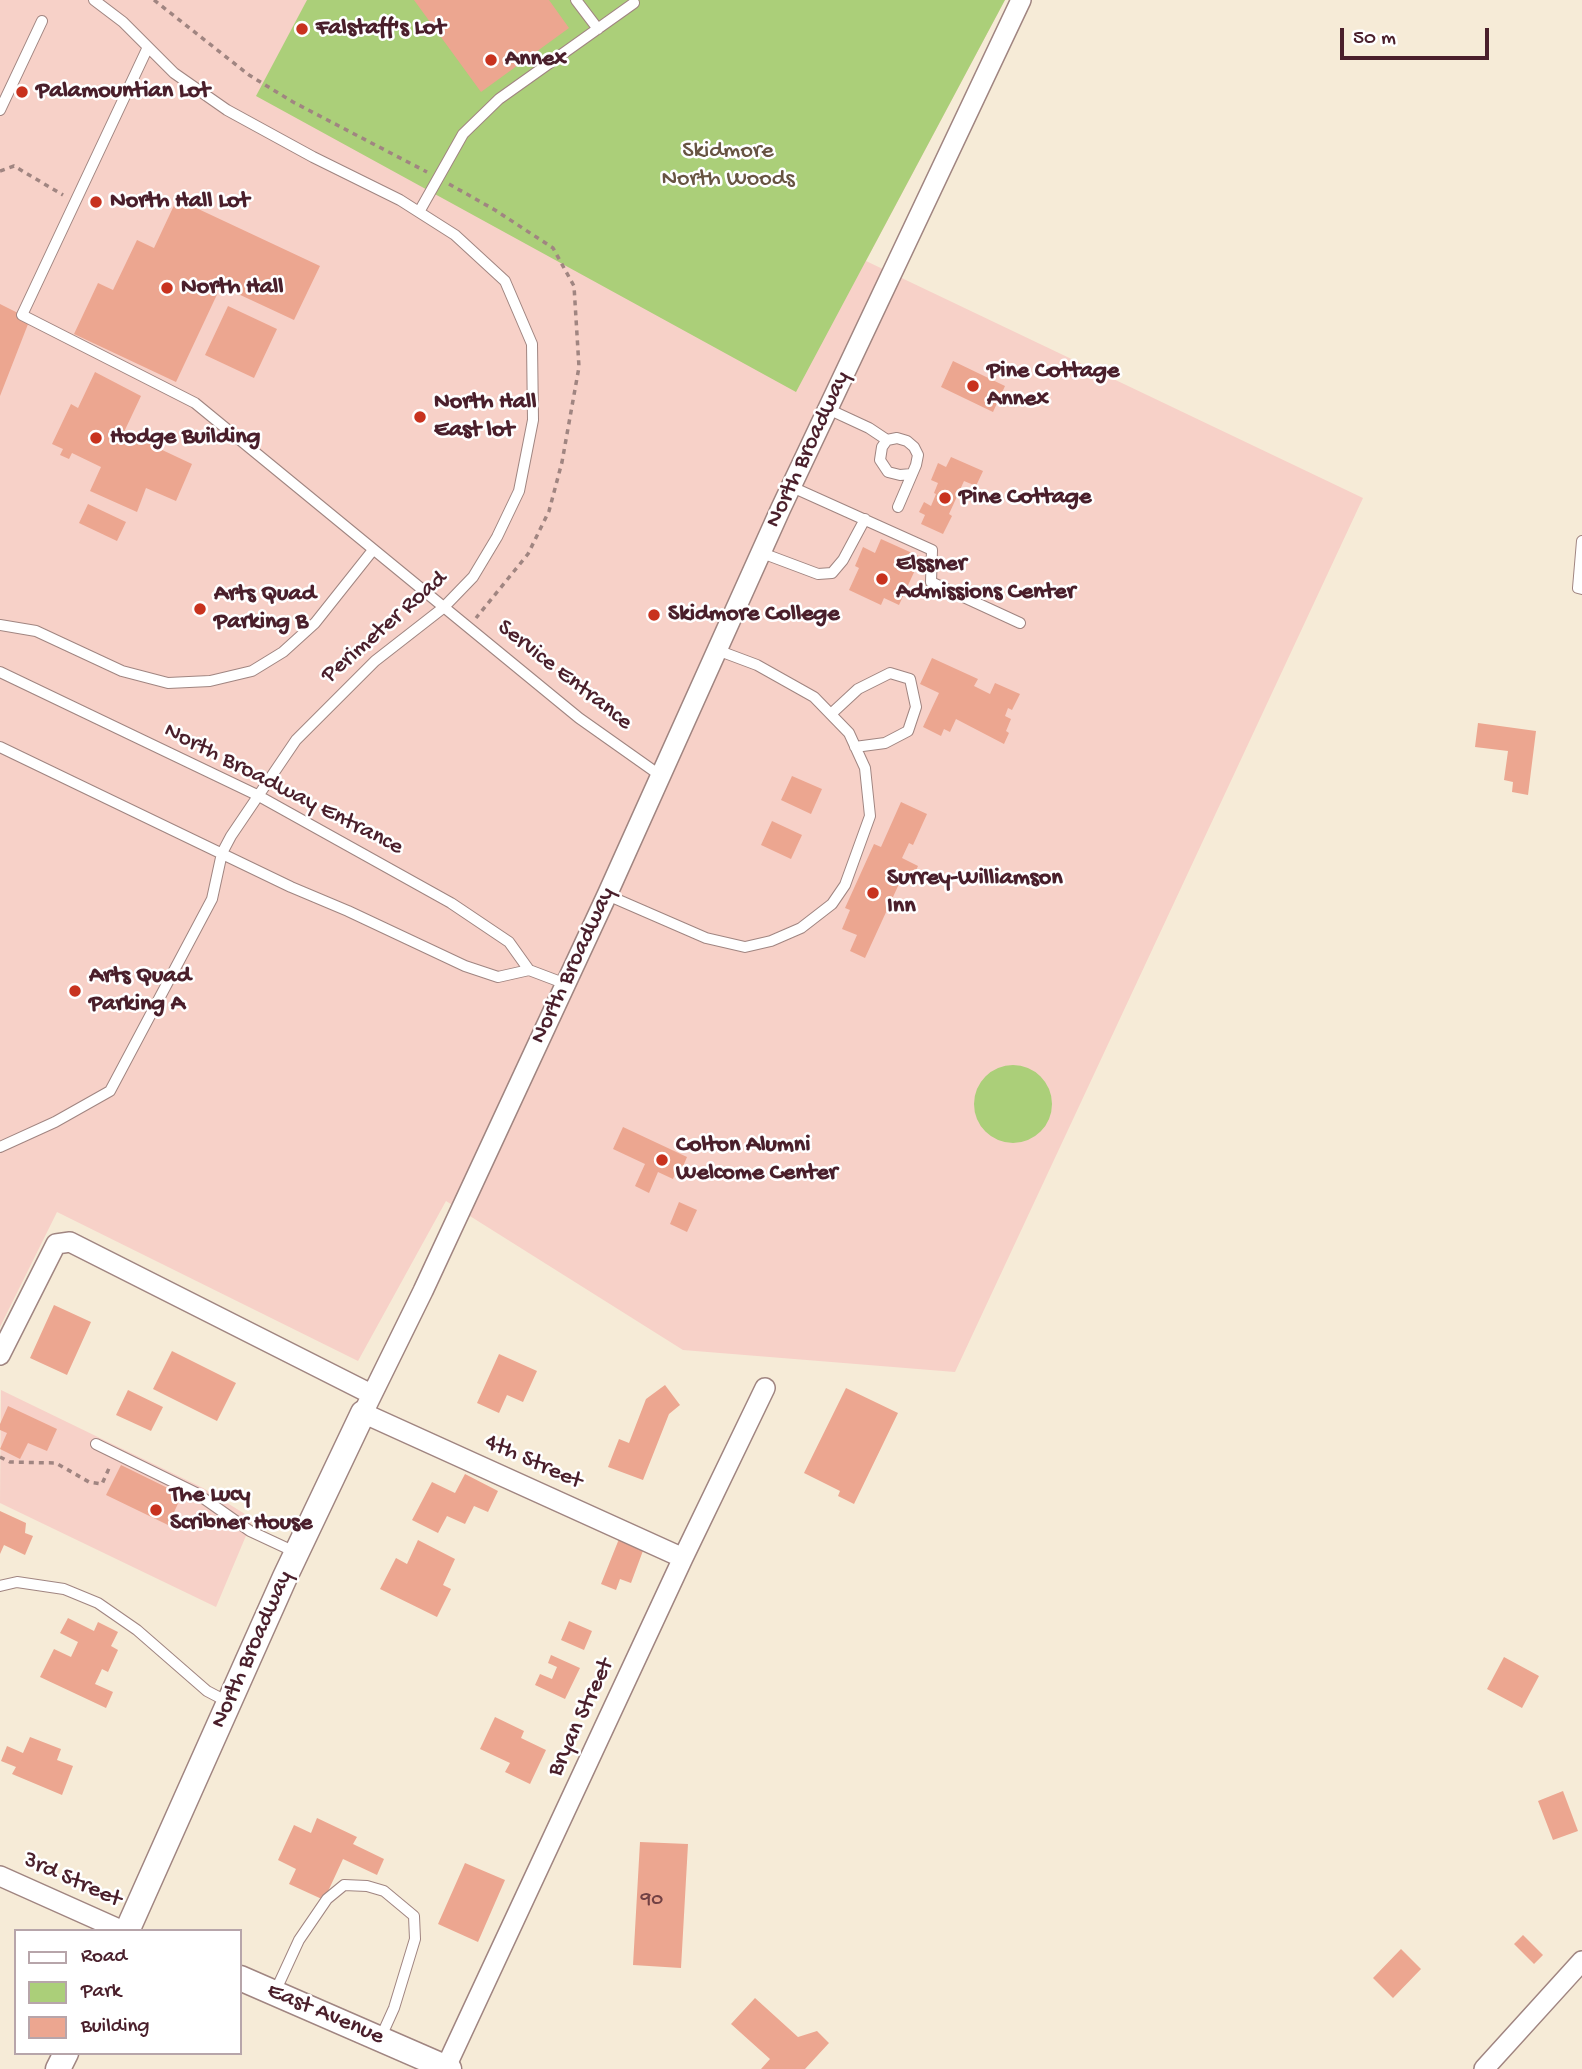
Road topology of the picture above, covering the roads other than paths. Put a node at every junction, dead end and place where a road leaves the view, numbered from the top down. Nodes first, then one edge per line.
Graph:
1 (94, 0) edge
2 (576, 0) edge
3 (1021, 0) edge
4 (634, 3) dead end
5 (42, 21) dead end
6 (598, 29) junction
7 (148, 47) junction
8 (0, 110) edge
9 (419, 212) junction
10 (828, 409) junction
11 (887, 440) junction
12 (912, 474) junction
13 (792, 487) junction
14 (898, 507) dead end
15 (865, 519) junction
16 (1582, 541) edge
17 (373, 550) junction
18 (762, 553) junction
19 (1582, 589) edge
20 (443, 608) junction
21 (1020, 623) dead end
22 (0, 625) edge
23 (718, 650) junction
24 (0, 672) edge
25 (831, 714) junction
26 (0, 747) edge
27 (855, 747) junction
28 (661, 776) junction
29 (257, 795) junction
30 (222, 853) junction
31 (607, 895) junction
32 (529, 970) junction
33 (566, 984) junction
34 (0, 1147) edge
35 (0, 1355) edge
36 (765, 1388) dead end
37 (367, 1403) junction
38 (96, 1444) dead end
39 (296, 1553) junction
40 (683, 1558) junction
41 (0, 1586) edge
42 (229, 1702) junction
43 (0, 1876) edge
44 (120, 1929) edge
45 (126, 1929) edge
46 (1582, 1961) edge
47 (242, 1980) edge
48 (275, 1993) junction
49 (380, 2039) junction
50 (446, 2068) edge
51 (1484, 2069) edge

1 - 7 lane, Perimeter Road
2 - 6 lane
3 - 10 street, North Broadway
4 - 6 lane
5 - 8 lane
6 - 9 lane
7 - 9 lane, Perimeter Road
7 - 17 lane, Service Entrance
9 - 20 lane, Perimeter Road
10 - 11 lane
10 - 13 street, North Broadway
11 - 12 lane
11 - 12 lane
12 - 14 lane
13 - 15 lane
13 - 18 street, North Broadway
15 - 18 lane
15 - 21 lane
16 - 19 lane
17 - 20 lane, Service Entrance
17 - 22 lane
18 - 23 street, North Broadway
20 - 28 lane, Service Entrance
20 - 29 lane, Perimeter Road
23 - 25 lane
23 - 28 street, North Broadway
24 - 29 lane, North Broadway Entrance
25 - 27 lane
25 - 27 lane
26 - 30 lane
27 - 31 lane
28 - 31 street, North Broadway
29 - 30 lane, Perimeter Road
29 - 32 lane, North Broadway Entrance
30 - 32 lane
30 - 34 lane, Perimeter Road
31 - 33 street, North Broadway
32 - 33 lane
33 - 37 street, North Broadway
35 - 37 street, 4th Street
36 - 40 street, Bryan Street
37 - 39 street, North Broadway
37 - 40 street, 4th Street
38 - 39 lane
39 - 42 street, North Broadway
40 - 50 street, Bryan Street
41 - 42 lane
42 - 45 street, North Broadway
43 - 44 street, 3rd Street
46 - 51 street
47 - 48 street, East Avenue
48 - 49 street, East Avenue
48 - 49 lane
49 - 50 street, East Avenue

